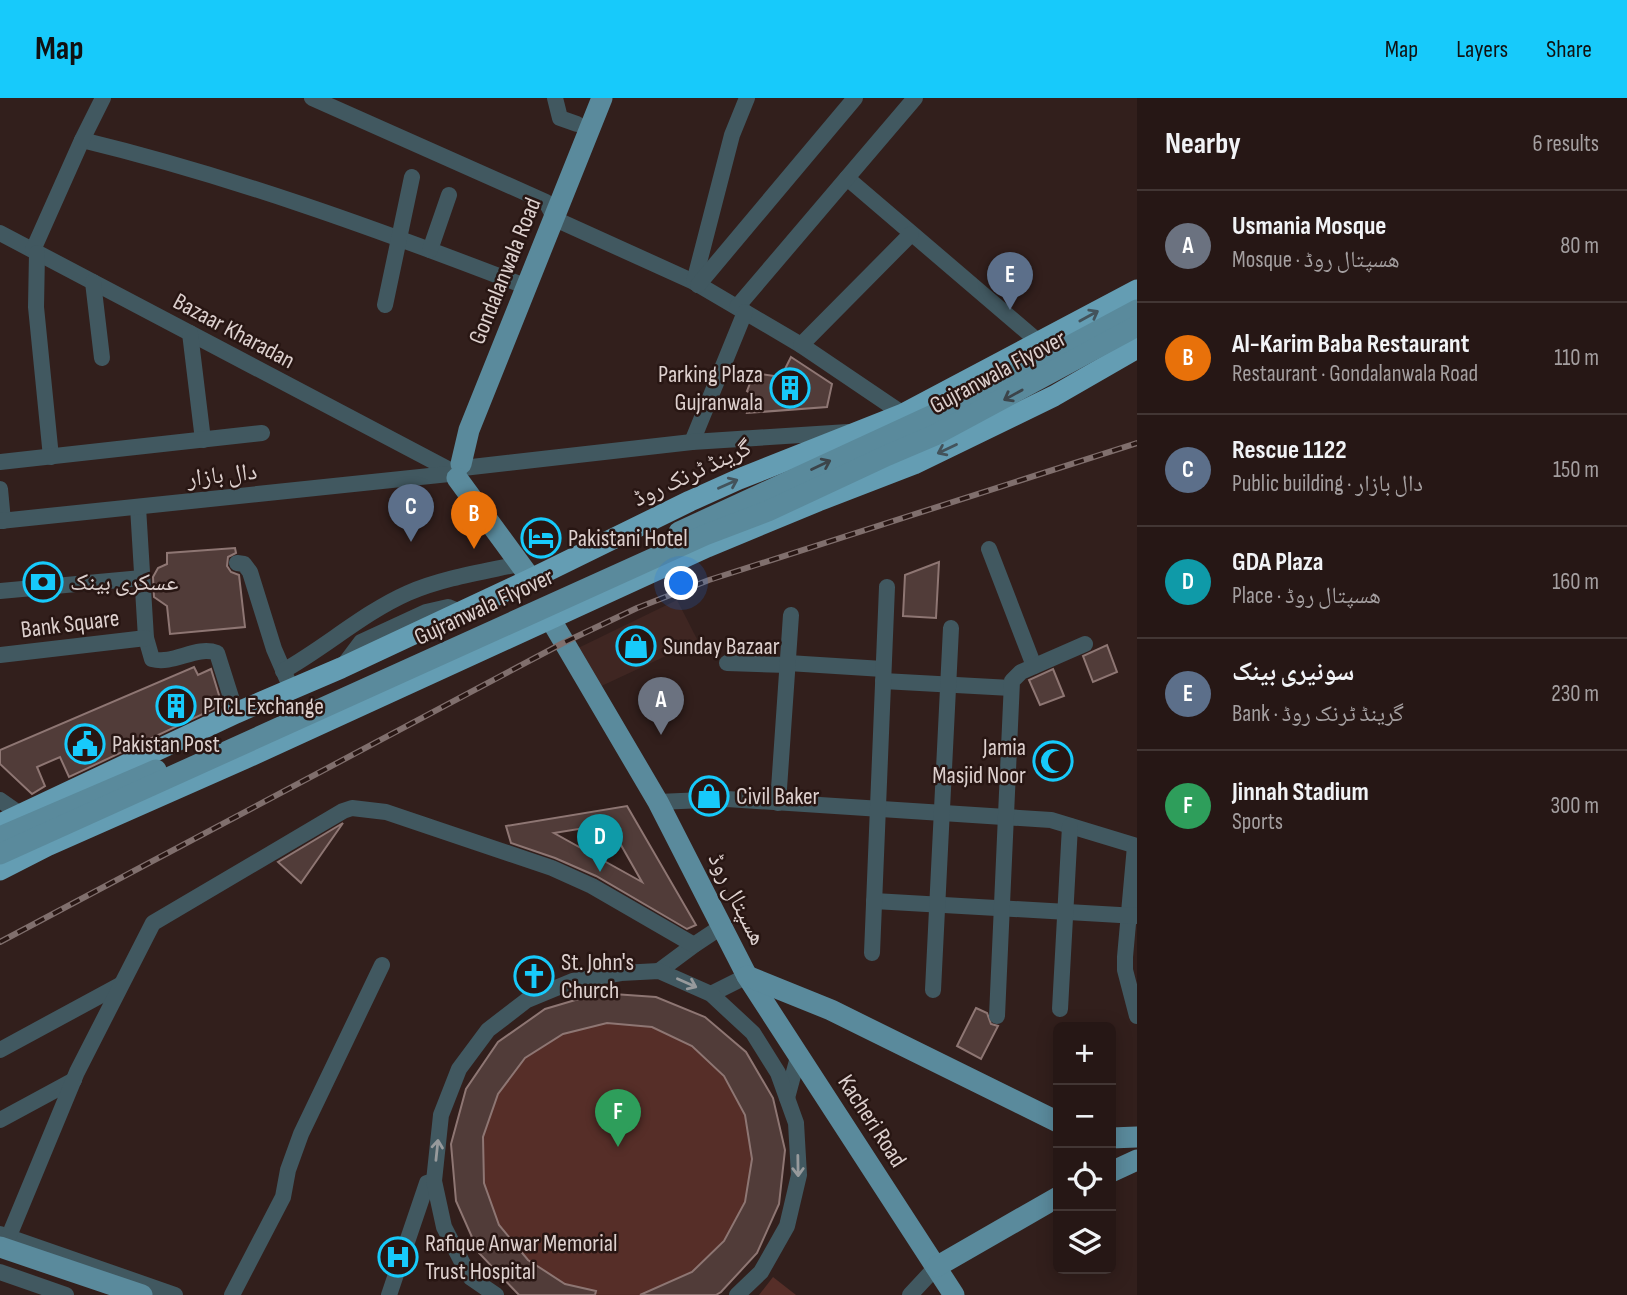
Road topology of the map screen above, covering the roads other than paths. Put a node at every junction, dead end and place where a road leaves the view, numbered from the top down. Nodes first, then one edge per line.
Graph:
1 (103, 98) edge
2 (312, 98) edge
3 (555, 98) edge
4 (586, 98) edge
5 (602, 98) edge
6 (747, 98) edge
7 (855, 98) edge
8 (915, 98) edge
9 (577, 124) junction
10 (82, 140) junction
11 (412, 177) dead end
12 (847, 178) junction
13 (449, 194) dead end
14 (551, 211) junction
15 (0, 233) edge
16 (911, 234) junction
17 (400, 238) junction
18 (430, 250) junction
19 (35, 251) junction
20 (93, 282) junction
21 (517, 283) junction
22 (696, 284) junction
23 (1137, 289) edge
24 (385, 305) dead end
25 (741, 310) junction
26 (1137, 310) edge
27 (1137, 326) edge
28 (190, 333) junction
29 (1040, 343) junction
30 (801, 345) junction
31 (1137, 348) edge
32 (102, 358) dead end
33 (903, 414) junction
34 (859, 431) junction
35 (262, 433) dead end
36 (203, 440) junction
37 (692, 443) junction
38 (51, 457) junction
39 (0, 463) edge
40 (455, 470) junction
41 (0, 489) edge
42 (690, 501) junction
43 (138, 507) junction
44 (1, 521) edge
45 (707, 547) junction
46 (989, 549) dead end
47 (237, 563) dead end
48 (525, 572) junction
49 (142, 578) junction
50 (887, 587) dead end
51 (0, 591) edge
52 (791, 615) dead end
53 (551, 620) junction
54 (951, 628) dead end
55 (146, 638) junction
56 (1085, 644) dead end
57 (0, 655) edge
58 (727, 663) dead end
59 (788, 664) junction
60 (1034, 666) junction
61 (341, 668) junction
62 (883, 675) junction
63 (287, 680) junction
64 (948, 684) junction
65 (1011, 688) junction
66 (364, 705) junction
67 (236, 713) junction
68 (0, 800) edge
69 (658, 802) junction
70 (778, 803) junction
71 (878, 809) junction
72 (942, 812) junction
73 (20, 814) junction
74 (1005, 817) junction
75 (0, 824) edge
76 (1070, 826) junction
77 (0, 836) edge
78 (1136, 846) edge
79 (0, 854) edge
80 (0, 870) edge
81 (874, 901) junction
82 (938, 906) junction
83 (1003, 909) junction
84 (1066, 912) junction
85 (1132, 916) edge
86 (722, 928) junction
87 (694, 944) junction
88 (872, 953) dead end
89 (382, 965) dead end
90 (659, 971) junction
91 (747, 976) junction
92 (120, 985) junction
93 (933, 990) dead end
94 (711, 995) junction
95 (1060, 1009) dead end
96 (997, 1016) dead end
97 (1137, 1016) edge
98 (0, 1051) edge
99 (799, 1057) junction
100 (74, 1080) junction
101 (787, 1098) junction
102 (0, 1120) edge
103 (1053, 1120) edge
104 (1137, 1137) edge
105 (1116, 1138) edge
106 (1137, 1160) edge
107 (1116, 1170) edge
108 (434, 1181) junction
109 (1053, 1201) edge
110 (2, 1235) edge
111 (0, 1256) edge
112 (936, 1267) junction
113 (0, 1272) edge
114 (471, 1278) junction
115 (56, 1293) edge
116 (121, 1295) edge
117 (142, 1295) edge
118 (174, 1295) edge
119 (232, 1295) edge
120 (389, 1295) edge
121 (476, 1295) edge
122 (496, 1295) edge
123 (737, 1295) edge
124 (910, 1295) edge
125 (954, 1295) edge

1 - 10 street
2 - 14 street
3 - 9 street
4 - 9 main road, Gondalanwala Road
5 - 14 main road, Gondalanwala Road
6 - 22 street
7 - 22 street
8 - 12 street
9 - 14 main road, Gondalanwala Road
10 - 17 street
10 - 19 street
11 - 17 street
12 - 16 street
12 - 25 street
13 - 18 street
14 - 21 main road, Gondalanwala Road
14 - 22 street
14 - 40 main road, Gondalanwala Road
15 - 19 street, Bazaar Kharadan
16 - 29 street
16 - 30 street
17 - 18 street
17 - 24 street
18 - 21 street
19 - 20 street, Bazaar Kharadan
19 - 38 street
20 - 28 street, Bazaar Kharadan
20 - 32 street
21 - 40 main road, Gondalanwala Road
22 - 25 street
29 -> 23 highway, گرینڈ ٹرنک روڈ
25 - 30 street
25 - 37 street
77 -> 26 main road, Gujranwala Flyover, bridge
27 -> 79 main road, Gujranwala Flyover, bridge
28 - 36 street
28 - 40 street, Bazaar Kharadan
29 - 33 highway, گرینڈ ٹرنک روڈ
30 - 33 street
31 -> 45 highway
33 - 34 highway, گرینڈ ٹرنک روڈ
34 - 37 street, دال بازار
42 -> 34 highway, گرینڈ ٹرنک روڈ
35 - 36 street
36 - 38 street
37 - 40 street, دال بازار
38 - 39 street
40 - 43 street, دال بازار
40 - 48 main road
41 - 44 street
42 - 45 highway
42 - 48 highway, گرینڈ ٹرنک روڈ
43 - 44 street, دال بازار
43 - 49 street
45 - 53 highway
46 - 60 street
47 - 63 street
48 - 61 highway, گرینڈ ٹرنک روڈ
48 - 63 street
49 - 51 street
49 - 55 street
50 - 62 street
52 - 59 street
53 - 66 highway
53 - 69 main road, ھسپتال روڈ
54 - 64 street
55 - 57 street, Bank Square
55 - 67 street
56 - 60 street
58 - 59 street
59 - 62 street
59 - 70 street
60 - 65 street
61 - 63 highway, گرینڈ ٹرنک روڈ
61 - 66 highway
62 - 64 street
62 - 71 street
63 - 67 highway, گرینڈ ٹرنک روڈ
64 - 65 street
64 - 72 street
65 - 74 street
66 - 80 highway
67 - 73 highway, گرینڈ ٹرنک روڈ
68 - 73 street
69 - 70 street
69 - 86 main road, ھسپتال روڈ
70 - 71 street
71 - 72 street
71 - 81 street
72 - 74 street
72 - 82 street
73 - 75 highway, گرینڈ ٹرنک روڈ
74 - 76 street
74 - 83 street
76 - 78 street
76 - 84 street
78 - 85 street
81 - 82 street
81 - 88 street
82 - 83 street
82 - 93 street
83 - 84 street
83 - 96 street
84 - 85 street
84 - 95 street
85 - 97 street
86 - 87 street
86 - 91 main road, ھسپتال روڈ
87 - 90 street
87 - 92 street
89 - 119 street
90 -> 94 street
108 -> 90 street
91 - 94 street
91 - 99 main road, Kacheri Road
91 - 103 main road, ھسپتال روڈ
92 - 98 street
92 - 100 street
94 - 101 street
99 - 101 street
99 - 112 main road, Kacheri Road
100 - 102 street
100 - 110 street
101 -> 123 street
104 - 105 main road
106 - 107 main road
108 - 114 street
108 - 120 street
109 - 112 main road
110 - 117 main road
110 - 118 street
111 - 116 main road
112 - 124 street
112 - 125 main road, Kacheri Road
113 - 115 street
114 - 121 street
114 - 122 street

